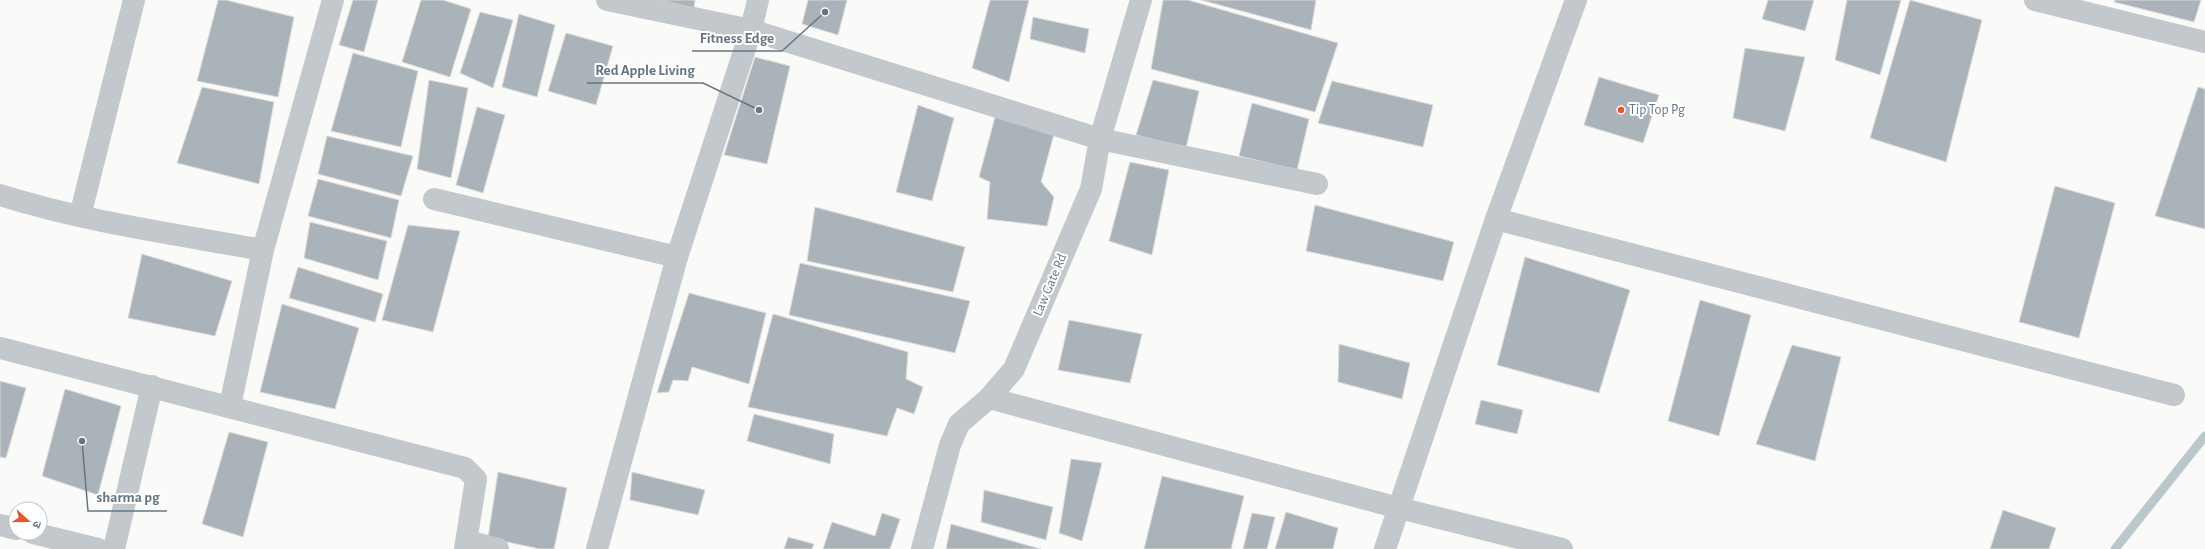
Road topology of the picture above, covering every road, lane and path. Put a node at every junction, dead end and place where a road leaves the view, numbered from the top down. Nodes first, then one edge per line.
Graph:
1 (134, 0) edge
2 (333, 0) edge
3 (607, 0) edge
4 (758, 0) edge
5 (1141, 0) edge
6 (1576, 0) edge
7 (2035, 0) edge
8 (750, 30) junction
9 (2205, 42) edge
10 (1100, 139) junction
11 (1317, 184) dead end
12 (0, 195) edge
13 (434, 199) dead end
14 (80, 216) junction
15 (1496, 219) junction
16 (263, 250) junction
17 (677, 257) junction
18 (0, 348) edge
19 (152, 386) junction
20 (2174, 396) dead end
21 (989, 398) junction
22 (230, 406) junction
23 (1399, 508) junction
24 (48, 537) edge
25 (466, 545) edge
26 (98, 549) edge
27 (114, 549) edge
28 (498, 549) edge
29 (597, 549) edge
30 (922, 549) edge
31 (1385, 549) edge
32 (1562, 549) edge

1 - 14 street
2 - 16 street
3 - 8 street
4 - 8 street
5 - 10 street, Law Gate Rd
6 - 15 street
7 - 9 street
8 - 10 street
8 - 17 street
10 - 11 street
10 - 21 street, Law Gate Rd
12 - 14 street
13 - 17 street
14 - 16 street
15 - 20 street
15 - 23 street
16 - 22 street
17 - 29 street
18 - 19 street
19 - 22 street
19 - 27 street
21 - 23 street
21 - 30 street, Law Gate Rd
22 - 25 street
23 - 31 street
23 - 32 street
24 - 26 street
25 - 28 street

